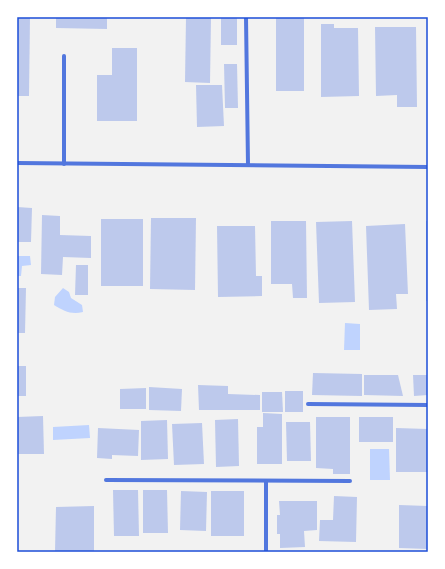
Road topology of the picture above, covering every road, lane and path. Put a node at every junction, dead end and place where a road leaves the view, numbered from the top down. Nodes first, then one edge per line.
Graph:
1 (246, 17) edge
2 (64, 56) dead end
3 (17, 163) edge
4 (64, 164) junction
5 (248, 165) junction
6 (428, 167) edge
7 (308, 404) dead end
8 (428, 405) edge
9 (106, 480) dead end
10 (266, 481) junction
11 (350, 481) dead end
12 (266, 552) edge

1 - 5 street
2 - 4 street
3 - 4 street
4 - 5 street
5 - 6 street
7 - 8 street
9 - 10 street
10 - 11 street
10 - 12 street

